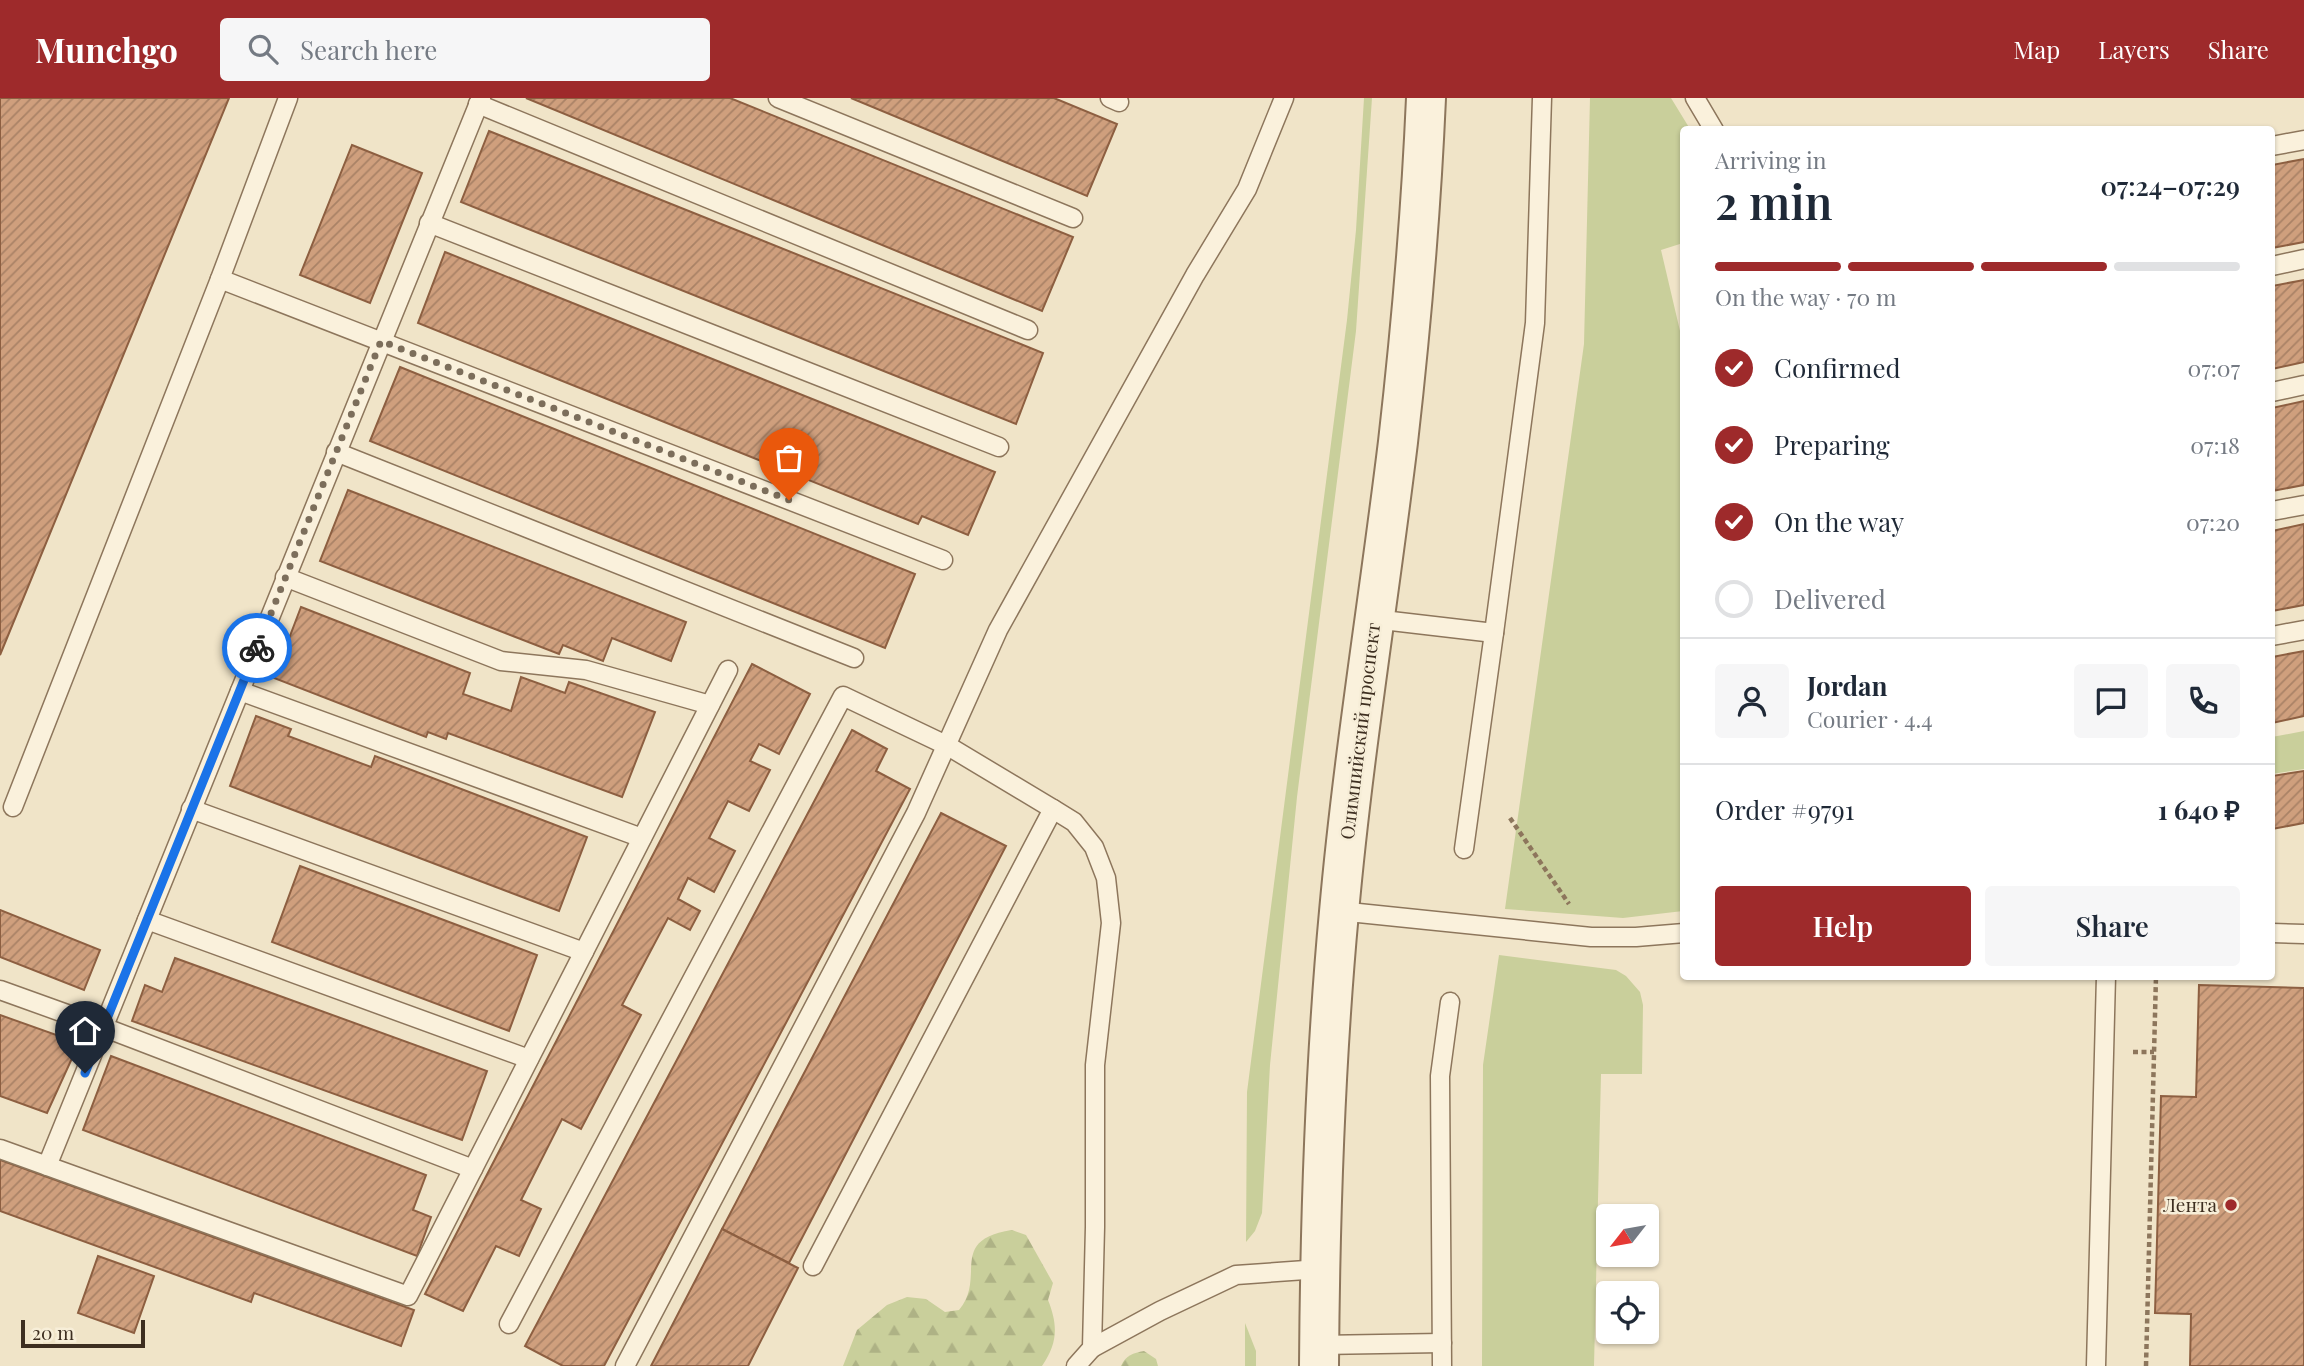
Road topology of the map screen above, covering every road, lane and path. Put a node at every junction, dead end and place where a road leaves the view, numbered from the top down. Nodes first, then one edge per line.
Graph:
1 (288, 98) edge
2 (778, 98) edge
3 (1284, 98) edge
4 (1426, 98) edge
5 (1542, 98) edge
6 (1695, 98) edge
7 (479, 101) edge
8 (1712, 126) edge
9 (2304, 139) edge
10 (2275, 145) edge
11 (1073, 218) dead end
12 (429, 223) junction
13 (2304, 259) edge
14 (2275, 265) edge
15 (220, 279) junction
16 (1028, 330) dead end
17 (381, 341) junction
18 (2304, 385) edge
19 (2275, 391) edge
20 (999, 447) dead end
21 (336, 452) junction
22 (2304, 505) edge
23 (2275, 510) edge
24 (943, 560) dead end
25 (285, 577) junction
26 (1374, 619) junction
27 (2304, 630) edge
28 (1494, 633) junction
29 (2275, 635) edge
30 (854, 658) dead end
31 (728, 670) dead end
32 (240, 691) junction
33 (710, 705) junction
34 (948, 746) junction
35 (13, 807) dead end
36 (191, 809) junction
37 (1053, 809) junction
38 (1510, 817) dead end
39 (642, 838) junction
40 (1465, 849) dead end
41 (1339, 911) junction
42 (147, 920) junction
43 (1680, 933) edge
44 (2275, 933) edge
45 (2304, 934) edge
46 (1591, 937) junction
47 (584, 952) junction
48 (2106, 980) edge
49 (2156, 980) edge
50 (0, 990) edge
51 (1450, 1002) dead end
52 (103, 1027) junction
53 (529, 1059) junction
54 (0, 1149) edge
55 (47, 1166) junction
56 (473, 1169) junction
57 (813, 1266) dead end
58 (1320, 1269) junction
59 (509, 1324) dead end
60 (1441, 1343) junction
61 (1092, 1348) junction
62 (1319, 1355) edge
63 (625, 1366) edge
64 (1076, 1366) edge
65 (1442, 1366) edge
66 (2096, 1366) edge
67 (2146, 1366) edge

1 - 15 lane
2 - 11 lane
3 - 34 lane
4 - 26 street, Олимпийский проспект
5 - 28 lane
6 - 8 lane
7 - 12 lane
7 - 16 lane
9 - 10 lane
12 - 17 lane
12 - 20 lane
13 - 14 lane
15 - 17 lane
15 - 35 lane
17 - 21 lane
17 - 24 lane
18 - 19 lane
21 - 25 lane
21 - 30 lane
22 - 23 lane
25 - 32 lane
25 - 33 lane
26 - 28 lane
26 - 41 street, Олимпийский проспект
27 - 29 lane
28 - 40 lane
31 - 33 lane
32 - 36 lane
32 - 39 lane
33 - 39 lane
34 - 37 lane
34 - 59 lane
34 - 63 lane
36 - 42 lane
36 - 47 lane
37 - 57 lane
37 - 61 lane
38 - 46 path
39 - 47 lane
41 - 46 lane
41 - 58 street, Олимпийский проспект
42 - 52 lane
42 - 53 lane
43 - 46 lane
44 - 45 lane
47 - 53 lane
48 - 66 lane
49 - 67 path
50 - 52 lane
51 - 60 lane
52 - 55 lane
52 - 56 lane
53 - 56 lane
54 - 55 lane
55 - 56 lane
58 - 61 lane
58 - 62 street, Олимпийский проспект
60 - 62 lane
60 - 65 lane
61 - 64 lane

